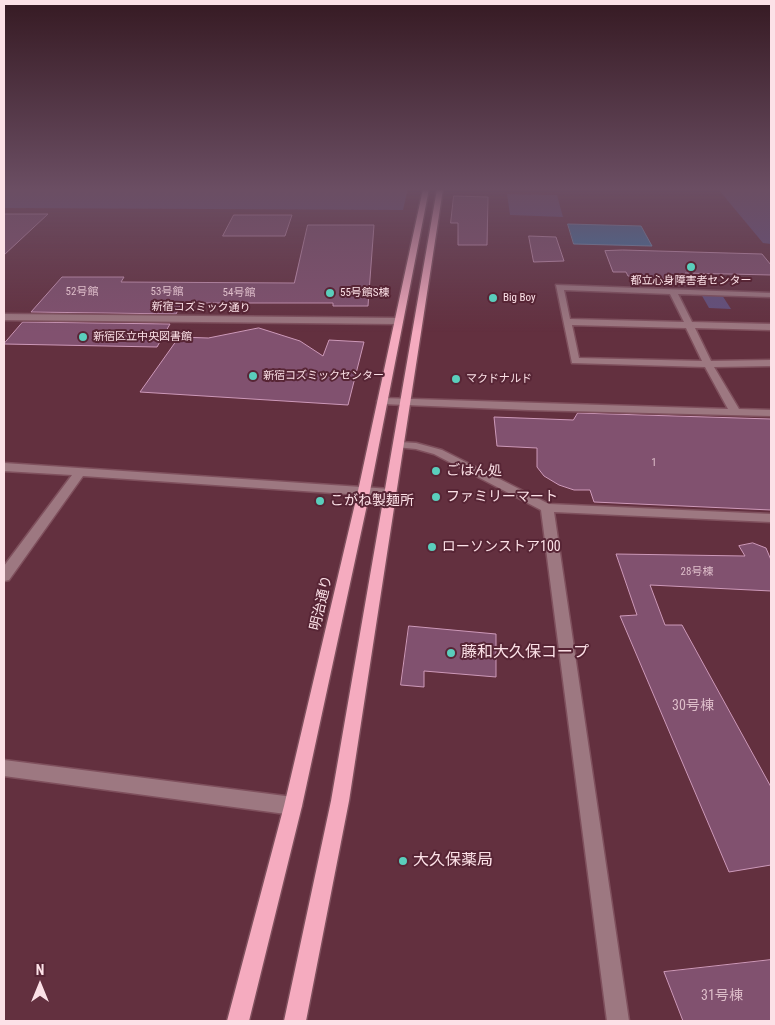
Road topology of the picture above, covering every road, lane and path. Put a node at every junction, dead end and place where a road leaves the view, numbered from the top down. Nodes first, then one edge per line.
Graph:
1 (416, 237) edge
2 (432, 237) edge
3 (673, 291) junction
4 (771, 295) edge
5 (4, 317) edge
6 (398, 321) junction
7 (567, 322) junction
8 (689, 325) junction
9 (771, 327) edge
10 (771, 363) edge
11 (708, 364) junction
12 (382, 401) junction
13 (406, 402) junction
14 (735, 412) junction
15 (771, 413) edge
16 (400, 446) junction
17 (4, 467) edge
18 (81, 471) junction
19 (364, 491) junction
20 (391, 493) junction
21 (547, 508) junction
22 (771, 518) edge
23 (4, 576) edge
24 (4, 768) edge
25 (293, 806) junction
26 (238, 1021) edge
27 (295, 1021) edge
28 (618, 1021) edge

1 - 6 main road, 明治通り
2 - 13 main road
3 - 4 street
3 - 7 street
3 - 8 street
5 - 6 street, 新宿コズミック通り
6 - 12 main road, 明治通り
7 - 8 street
7 - 11 street
8 - 9 street
8 - 11 street
10 - 11 street
11 - 14 street
12 - 13 street
12 - 19 main road, 明治通り
13 - 14 street
13 - 16 main road
14 - 15 street
16 - 20 main road
16 - 21 street
17 - 18 street
18 - 19 street
18 - 23 street
19 - 20 street
19 - 25 main road, 明治通り
20 - 27 main road
21 - 22 street
21 - 28 street
24 - 25 street
25 - 26 main road, 明治通り

